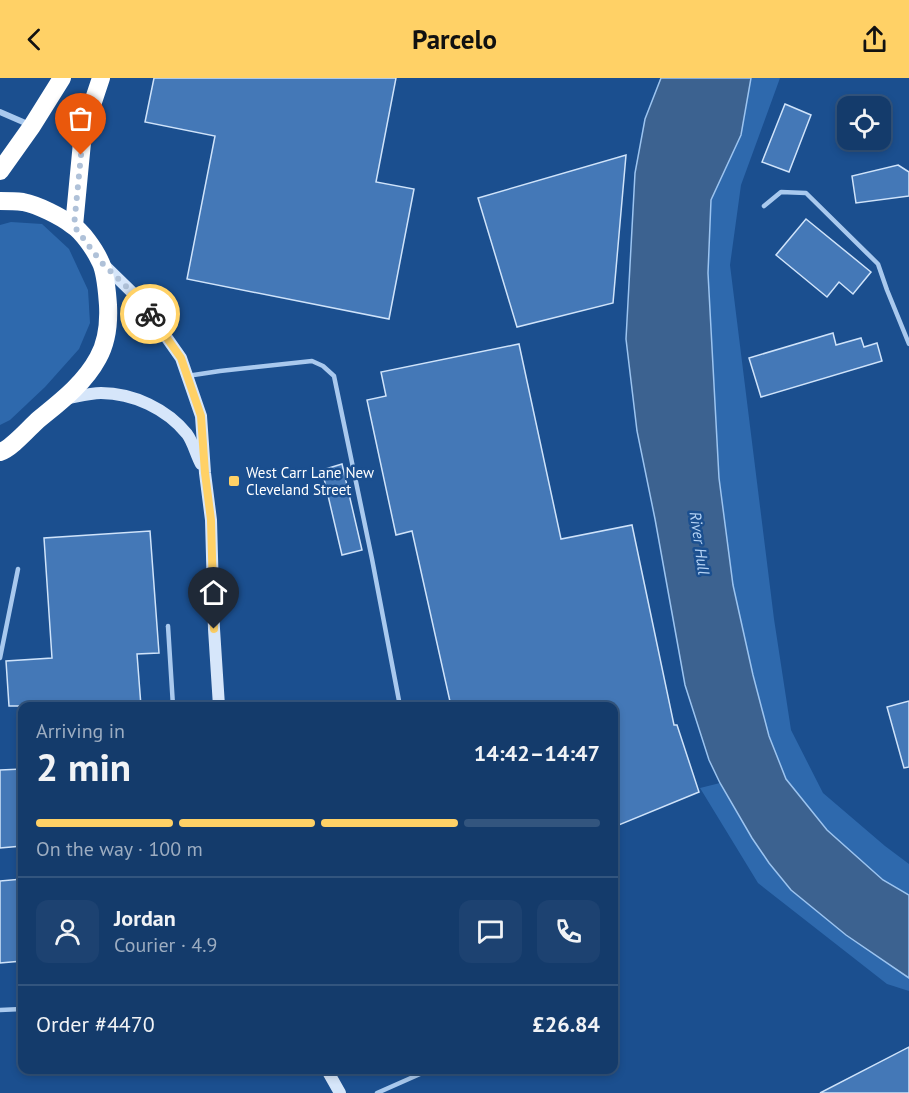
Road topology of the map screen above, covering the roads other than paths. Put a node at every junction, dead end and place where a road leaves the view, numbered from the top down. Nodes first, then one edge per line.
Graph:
1 (62, 78) edge
2 (101, 78) edge
3 (0, 112) edge
4 (32, 126) junction
5 (0, 171) edge
6 (0, 201) edge
7 (764, 206) dead end
8 (74, 226) junction
9 (101, 262) junction
10 (909, 344) edge
11 (187, 376) junction
12 (64, 399) junction
13 (2, 453) edge
14 (205, 473) junction
15 (18, 568) dead end
16 (168, 626) dead end
17 (0, 658) edge
18 (172, 702) edge
19 (219, 702) edge
20 (399, 702) edge
21 (18, 1009) edge
22 (0, 1010) edge
23 (329, 1074) edge
24 (420, 1074) edge
25 (340, 1093) edge
26 (377, 1093) edge

1 - 4 highway
2 - 8 highway
3 - 4 street
4 - 5 highway
6 - 8 highway
7 - 10 lane
8 - 9 highway
9 - 11 street
9 - 12 highway
11 - 14 street
11 - 20 lane
12 - 13 highway
12 - 14 street
14 - 19 street
15 - 17 lane
16 - 18 lane
21 - 22 lane
23 - 25 street
24 - 26 lane

